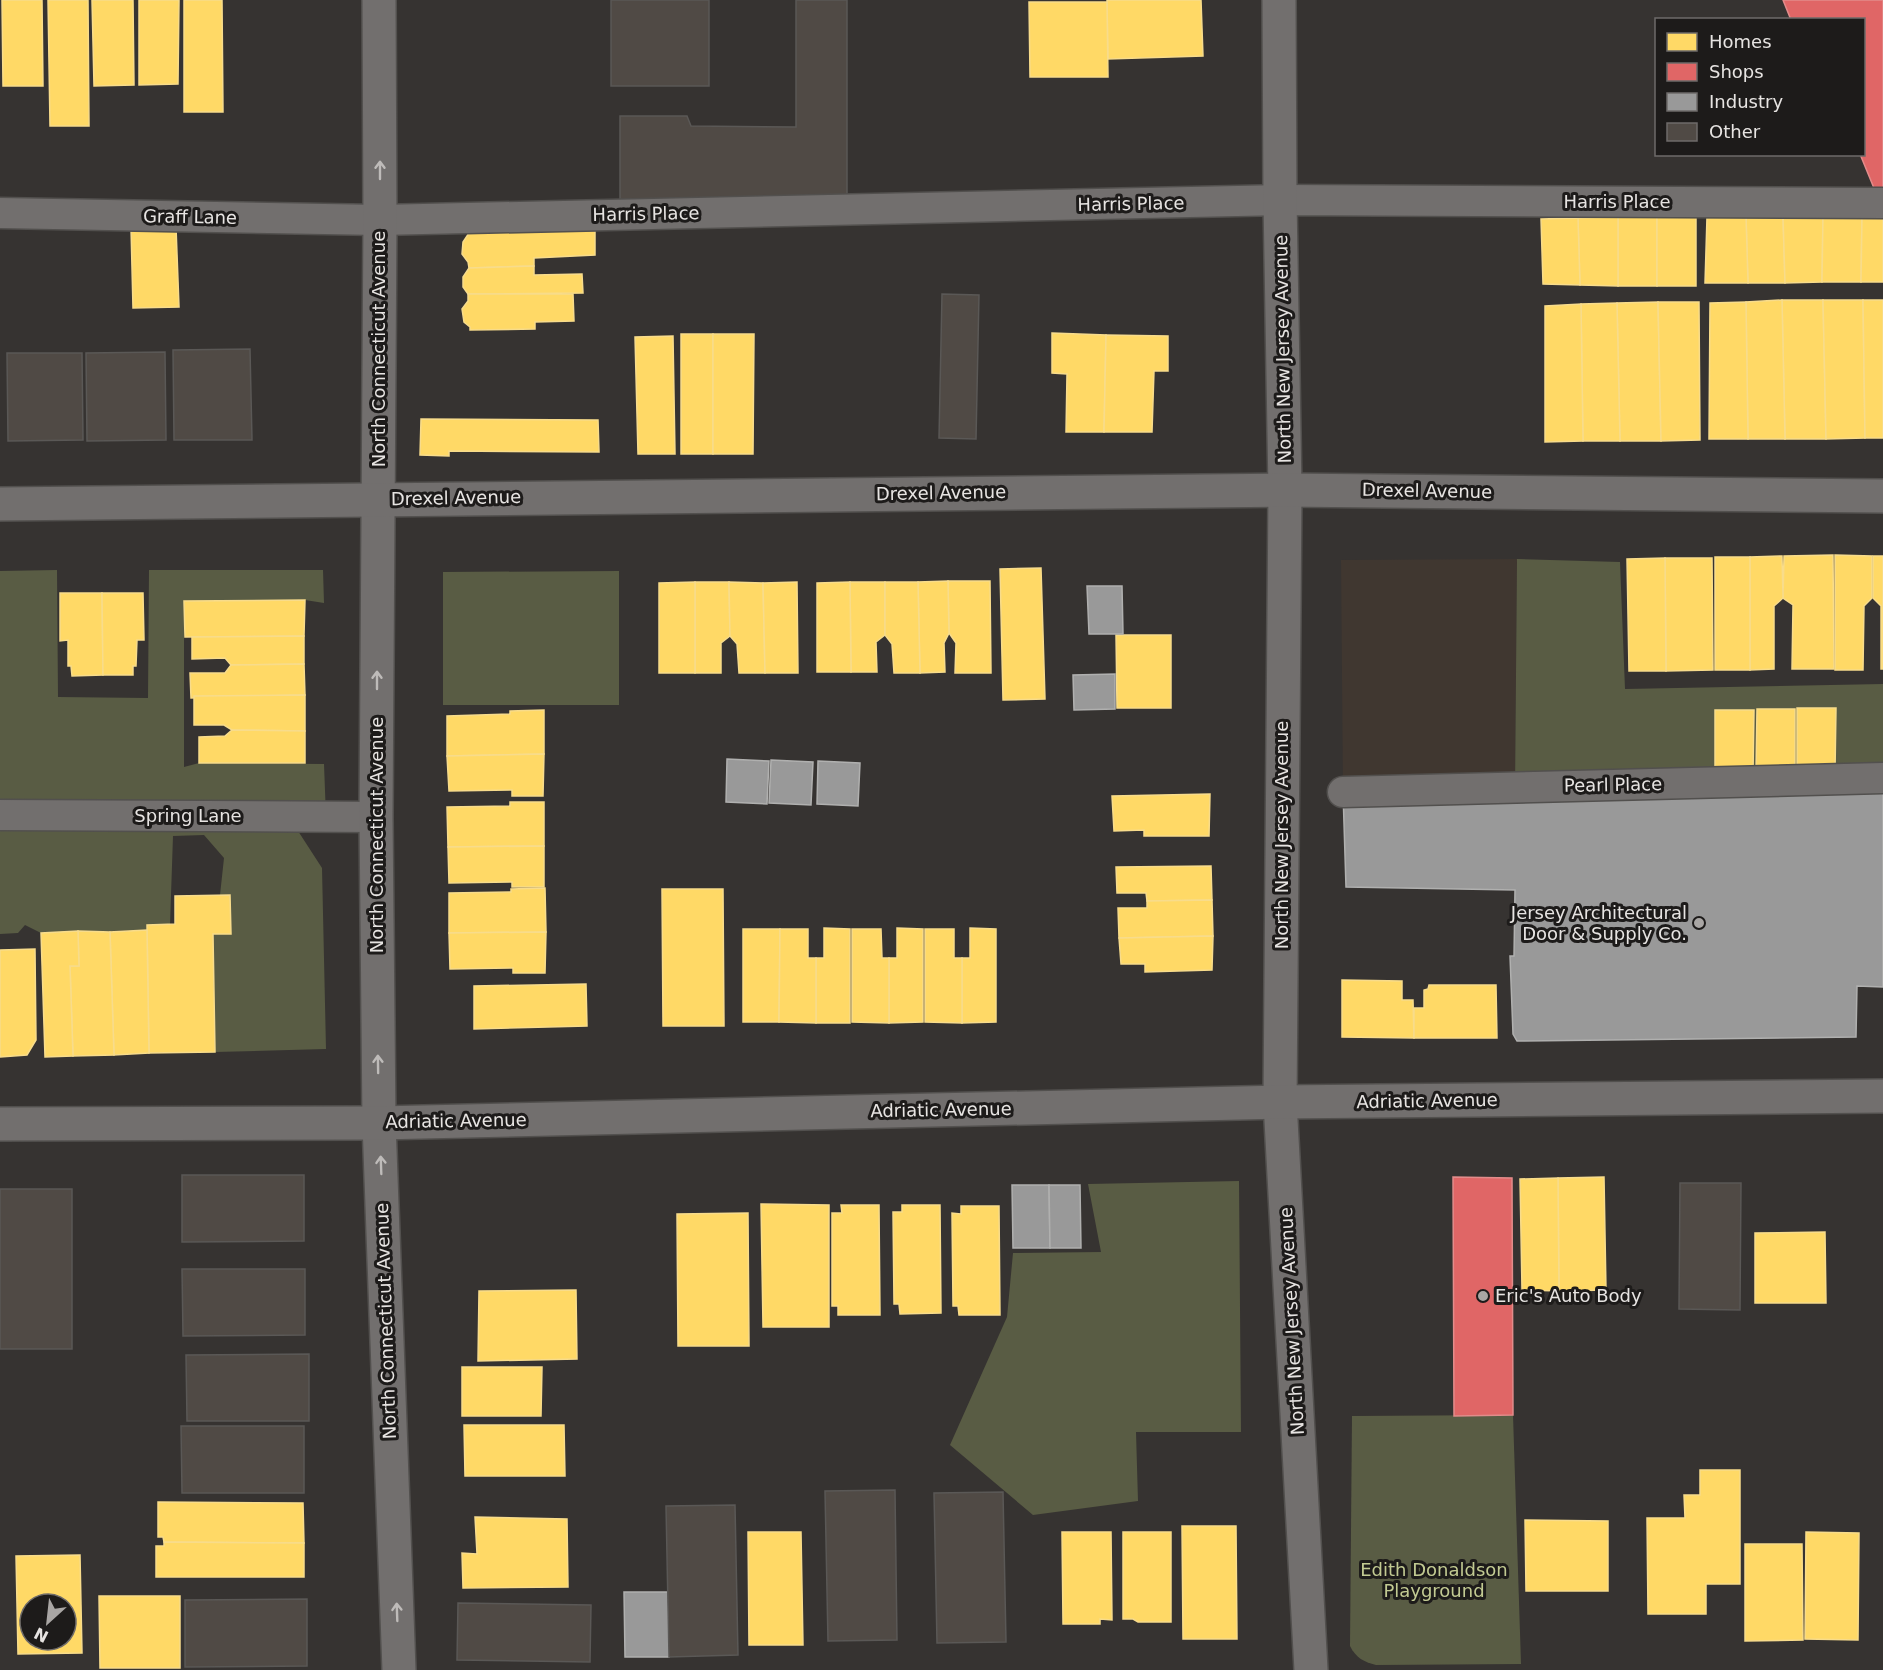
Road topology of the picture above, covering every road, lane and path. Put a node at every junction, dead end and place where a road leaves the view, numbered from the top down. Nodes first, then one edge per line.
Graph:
1 (379, 0) edge
2 (1279, 0) edge
3 (1280, 200) junction
4 (1883, 203) edge
5 (0, 213) edge
6 (380, 220) junction
7 (1285, 489) junction
8 (1883, 496) edge
9 (378, 499) junction
10 (0, 504) edge
11 (1883, 778) edge
12 (1343, 792) dead end
13 (0, 815) edge
14 (376, 817) junction
15 (1883, 1096) edge
16 (1280, 1102) junction
17 (379, 1123) junction
18 (0, 1124) edge
19 (399, 1670) edge
20 (1311, 1670) edge

6 -> 1 street, North Connecticut Avenue
2 - 3 street, North New Jersey Avenue
3 - 4 lane, Harris Place
3 - 6 lane, Harris Place
3 - 7 street, North New Jersey Avenue
5 - 6 lane, Graff Lane
6 - 9 street, North Connecticut Avenue
7 - 8 street, Drexel Avenue
7 - 9 street, Drexel Avenue
7 - 16 street, North New Jersey Avenue
9 - 10 street, Drexel Avenue
14 -> 9 street, North Connecticut Avenue
11 - 12 lane, Pearl Place
13 - 14 lane, Spring Lane
17 -> 14 street, North Connecticut Avenue
15 - 16 street, Adriatic Avenue
16 - 17 street, Adriatic Avenue
16 - 20 street, North New Jersey Avenue
17 - 18 street, Adriatic Avenue
19 -> 17 street, North Connecticut Avenue

